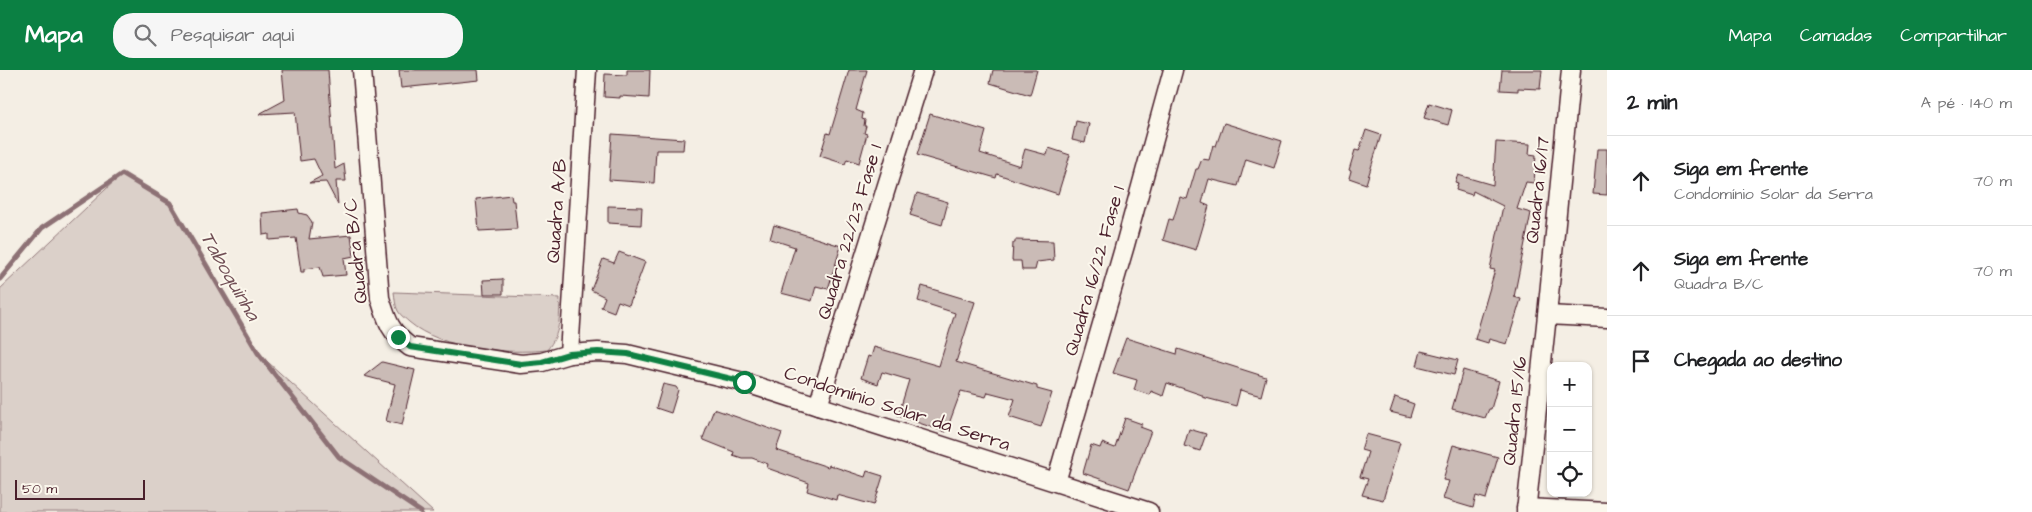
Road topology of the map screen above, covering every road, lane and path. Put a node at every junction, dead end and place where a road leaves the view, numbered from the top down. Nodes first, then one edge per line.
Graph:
1 (362, 70) edge
2 (587, 70) edge
3 (923, 70) edge
4 (1173, 70) edge
5 (1571, 70) edge
6 (1547, 315) junction
7 (1607, 318) edge
8 (569, 354) junction
9 (818, 406) junction
10 (1056, 482) junction
11 (1526, 510) edge
12 (1149, 512) edge
13 (1607, 512) edge

1 - 8 street, Quadra B/C
2 - 8 street, Quadra A/B
3 - 9 street, Quadra 22/23 Fase 1
4 - 10 street, Quadra 16/22 Fase 1
5 - 6 street, Quadra 16/17
6 - 7 street
6 - 11 street, Quadra 15/16
8 - 9 street, Condomínio Solar da Serra
9 - 10 street, Condomínio Solar da Serra
10 - 12 street, Condomínio Solar da Serra
11 - 13 street

